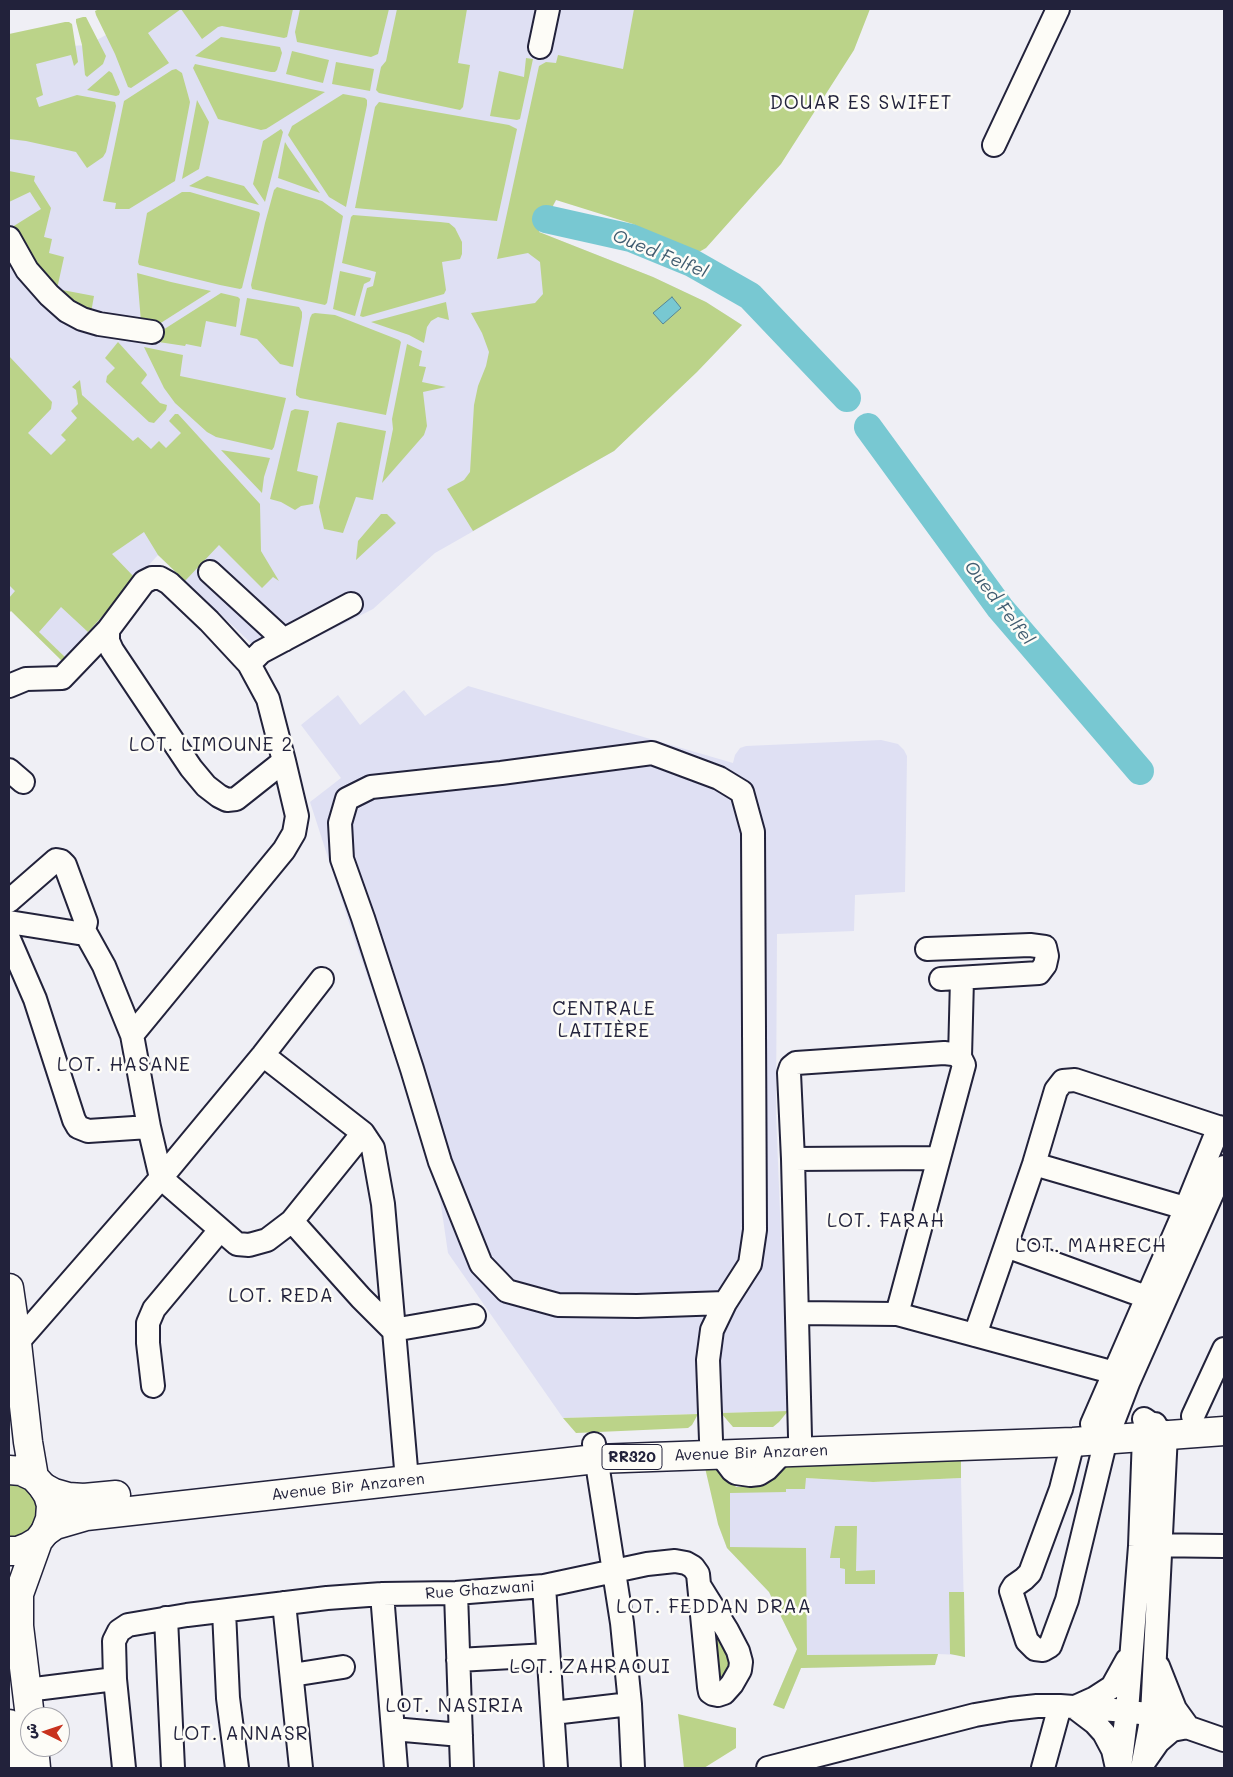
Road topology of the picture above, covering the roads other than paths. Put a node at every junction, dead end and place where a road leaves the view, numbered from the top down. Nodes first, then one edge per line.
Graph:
1 (548, 9) edge
2 (1058, 9) edge
3 (540, 47) dead end
4 (994, 145) dead end
5 (9, 238) edge
6 (152, 332) dead end
7 (210, 572) dead end
8 (351, 604) dead end
9 (108, 630) junction
10 (284, 640) junction
11 (249, 664) junction
12 (9, 686) edge
13 (284, 761) junction
14 (9, 901) edge
15 (9, 922) edge
16 (84, 930) junction
17 (9, 938) edge
18 (927, 949) dead end
19 (322, 979) dead end
20 (132, 1035) junction
21 (263, 1055) junction
22 (960, 1057) junction
23 (149, 1127) junction
24 (1221, 1128) edge
25 (363, 1133) junction
26 (939, 1158) junction
27 (793, 1159) junction
28 (1034, 1164) junction
29 (1224, 1167) edge
30 (161, 1178) junction
31 (1194, 1210) junction
32 (292, 1221) junction
33 (220, 1230) junction
34 (1006, 1246) junction
35 (9, 1288) edge
36 (1155, 1300) junction
37 (725, 1303) junction
38 (798, 1313) junction
39 (897, 1314) junction
40 (474, 1316) dead end
41 (393, 1330) junction
42 (975, 1335) junction
43 (13, 1346) edge
44 (1224, 1349) edge
45 (1115, 1372) junction
46 (153, 1386) dead end
47 (1224, 1414) edge
48 (1193, 1416) junction
49 (1154, 1426) junction
50 (1224, 1431) edge
51 (1096, 1432) junction
52 (792, 1444) junction
53 (715, 1447) junction
54 (595, 1452) junction
55 (406, 1472) junction
56 (29, 1478) edge
57 (41, 1537) junction
58 (1150, 1545) junction
59 (1224, 1546) edge
60 (9, 1552) edge
61 (613, 1571) junction
62 (544, 1586) junction
63 (699, 1586) junction
64 (456, 1593) junction
65 (382, 1594) junction
66 (284, 1603) junction
67 (224, 1611) junction
68 (166, 1618) junction
69 (1132, 1652) junction
70 (548, 1655) junction
71 (1154, 1656) junction
72 (458, 1660) junction
73 (343, 1667) dead end
74 (292, 1675) junction
75 (115, 1679) junction
76 (27, 1690) junction
77 (630, 1704) junction
78 (1067, 1706) junction
79 (29, 1707) edge
80 (1127, 1711) junction
81 (553, 1713) junction
82 (1152, 1715) junction
83 (9, 1724) edge
84 (1188, 1727) junction
85 (393, 1729) junction
86 (461, 1735) junction
87 (1224, 1740) edge
88 (1142, 1766) edge
89 (14, 1768) edge
90 (124, 1768) edge
91 (173, 1768) edge
92 (237, 1768) edge
93 (301, 1768) edge
94 (396, 1768) edge
95 (462, 1768) edge
96 (556, 1768) edge
97 (633, 1768) edge
98 (768, 1768) edge
99 (1043, 1768) edge
100 (1119, 1768) edge

1 - 3 street
2 - 4 street
5 - 6 street
7 - 10 street
8 - 10 street
9 - 11 street
9 - 12 street
9 - 13 street
10 - 11 street
11 - 13 street
13 - 20 street
14 - 16 street
15 - 16 street
16 - 20 street
17 - 23 street
18 - 22 street
19 - 21 street
20 - 23 street
21 - 25 street
21 - 30 street
22 - 26 street
22 - 27 street
23 - 30 street
24 - 28 street
24 - 31 street
25 - 32 street
25 - 41 street
26 - 27 street
26 - 39 street
27 - 38 street
28 - 31 street
28 - 34 street
29 - 31 street
30 - 33 street
30 - 43 street
31 - 36 street
32 - 33 street
32 - 41 street
33 - 46 street
34 - 36 street
34 - 42 street
35 - 43 main road
36 - 45 street
36 - 51 street
37 - 37 street
37 - 53 street
38 - 39 street
38 - 52 street
39 - 42 street
40 - 41 street
41 - 55 street
42 - 45 street
43 - 56 main road
44 - 48 street
45 - 51 street
47 - 48 main road, Avenue Bir Anzaren / RR320
48 - 49 main road, Avenue Bir Anzaren / RR320
49 - 50 main road, Avenue Bir Anzaren / RR320
49 - 51 main road, Avenue Bir Anzaren / RR320
49 - 58 street
51 - 51 street
51 - 52 main road, Avenue Bir Anzaren / RR320
52 - 53 main road, Avenue Bir Anzaren / RR320
53 - 54 main road, Avenue Bir Anzaren / RR320
54 - 55 main road, Avenue Bir Anzaren / RR320
54 - 61 street
55 - 56 main road, Avenue Bir Anzaren / RR320
55 - 57 main road, Avenue Bir Anzaren / RR320
56 - 57 main road
57 - 60 main road, RR320
57 - 76 main road
58 - 59 street
58 - 69 street
58 - 71 street
61 - 62 street, Rue Ghazwani
61 - 63 street, Rue Ghazwani
61 - 77 street
62 - 64 street, Rue Ghazwani
62 - 70 street
63 - 63 street, Rue Ghazwani
64 - 65 street, Rue Ghazwani
64 - 72 street
65 - 66 street, Rue Ghazwani
65 - 85 street
66 - 67 street, Rue Ghazwani
66 - 74 street
67 - 68 street, Rue Ghazwani
67 - 92 street
68 - 75 street, Rue Ghazwani
68 - 91 street
69 - 78 street
69 - 80 street
70 - 72 street
70 - 81 street
71 - 82 street
71 - 84 street
72 - 86 street
73 - 74 street
74 - 93 street
75 - 76 street
75 - 90 street, Rue Ghazwani
76 - 79 main road
77 - 81 street
77 - 97 street
78 - 80 street
78 - 98 street
78 - 99 street
78 - 100 street
80 - 82 street
80 - 100 street
81 - 96 street
82 - 84 street
82 - 88 street
83 - 89 main road
84 - 87 street
84 - 88 street
85 - 86 street
85 - 94 street
86 - 95 street

